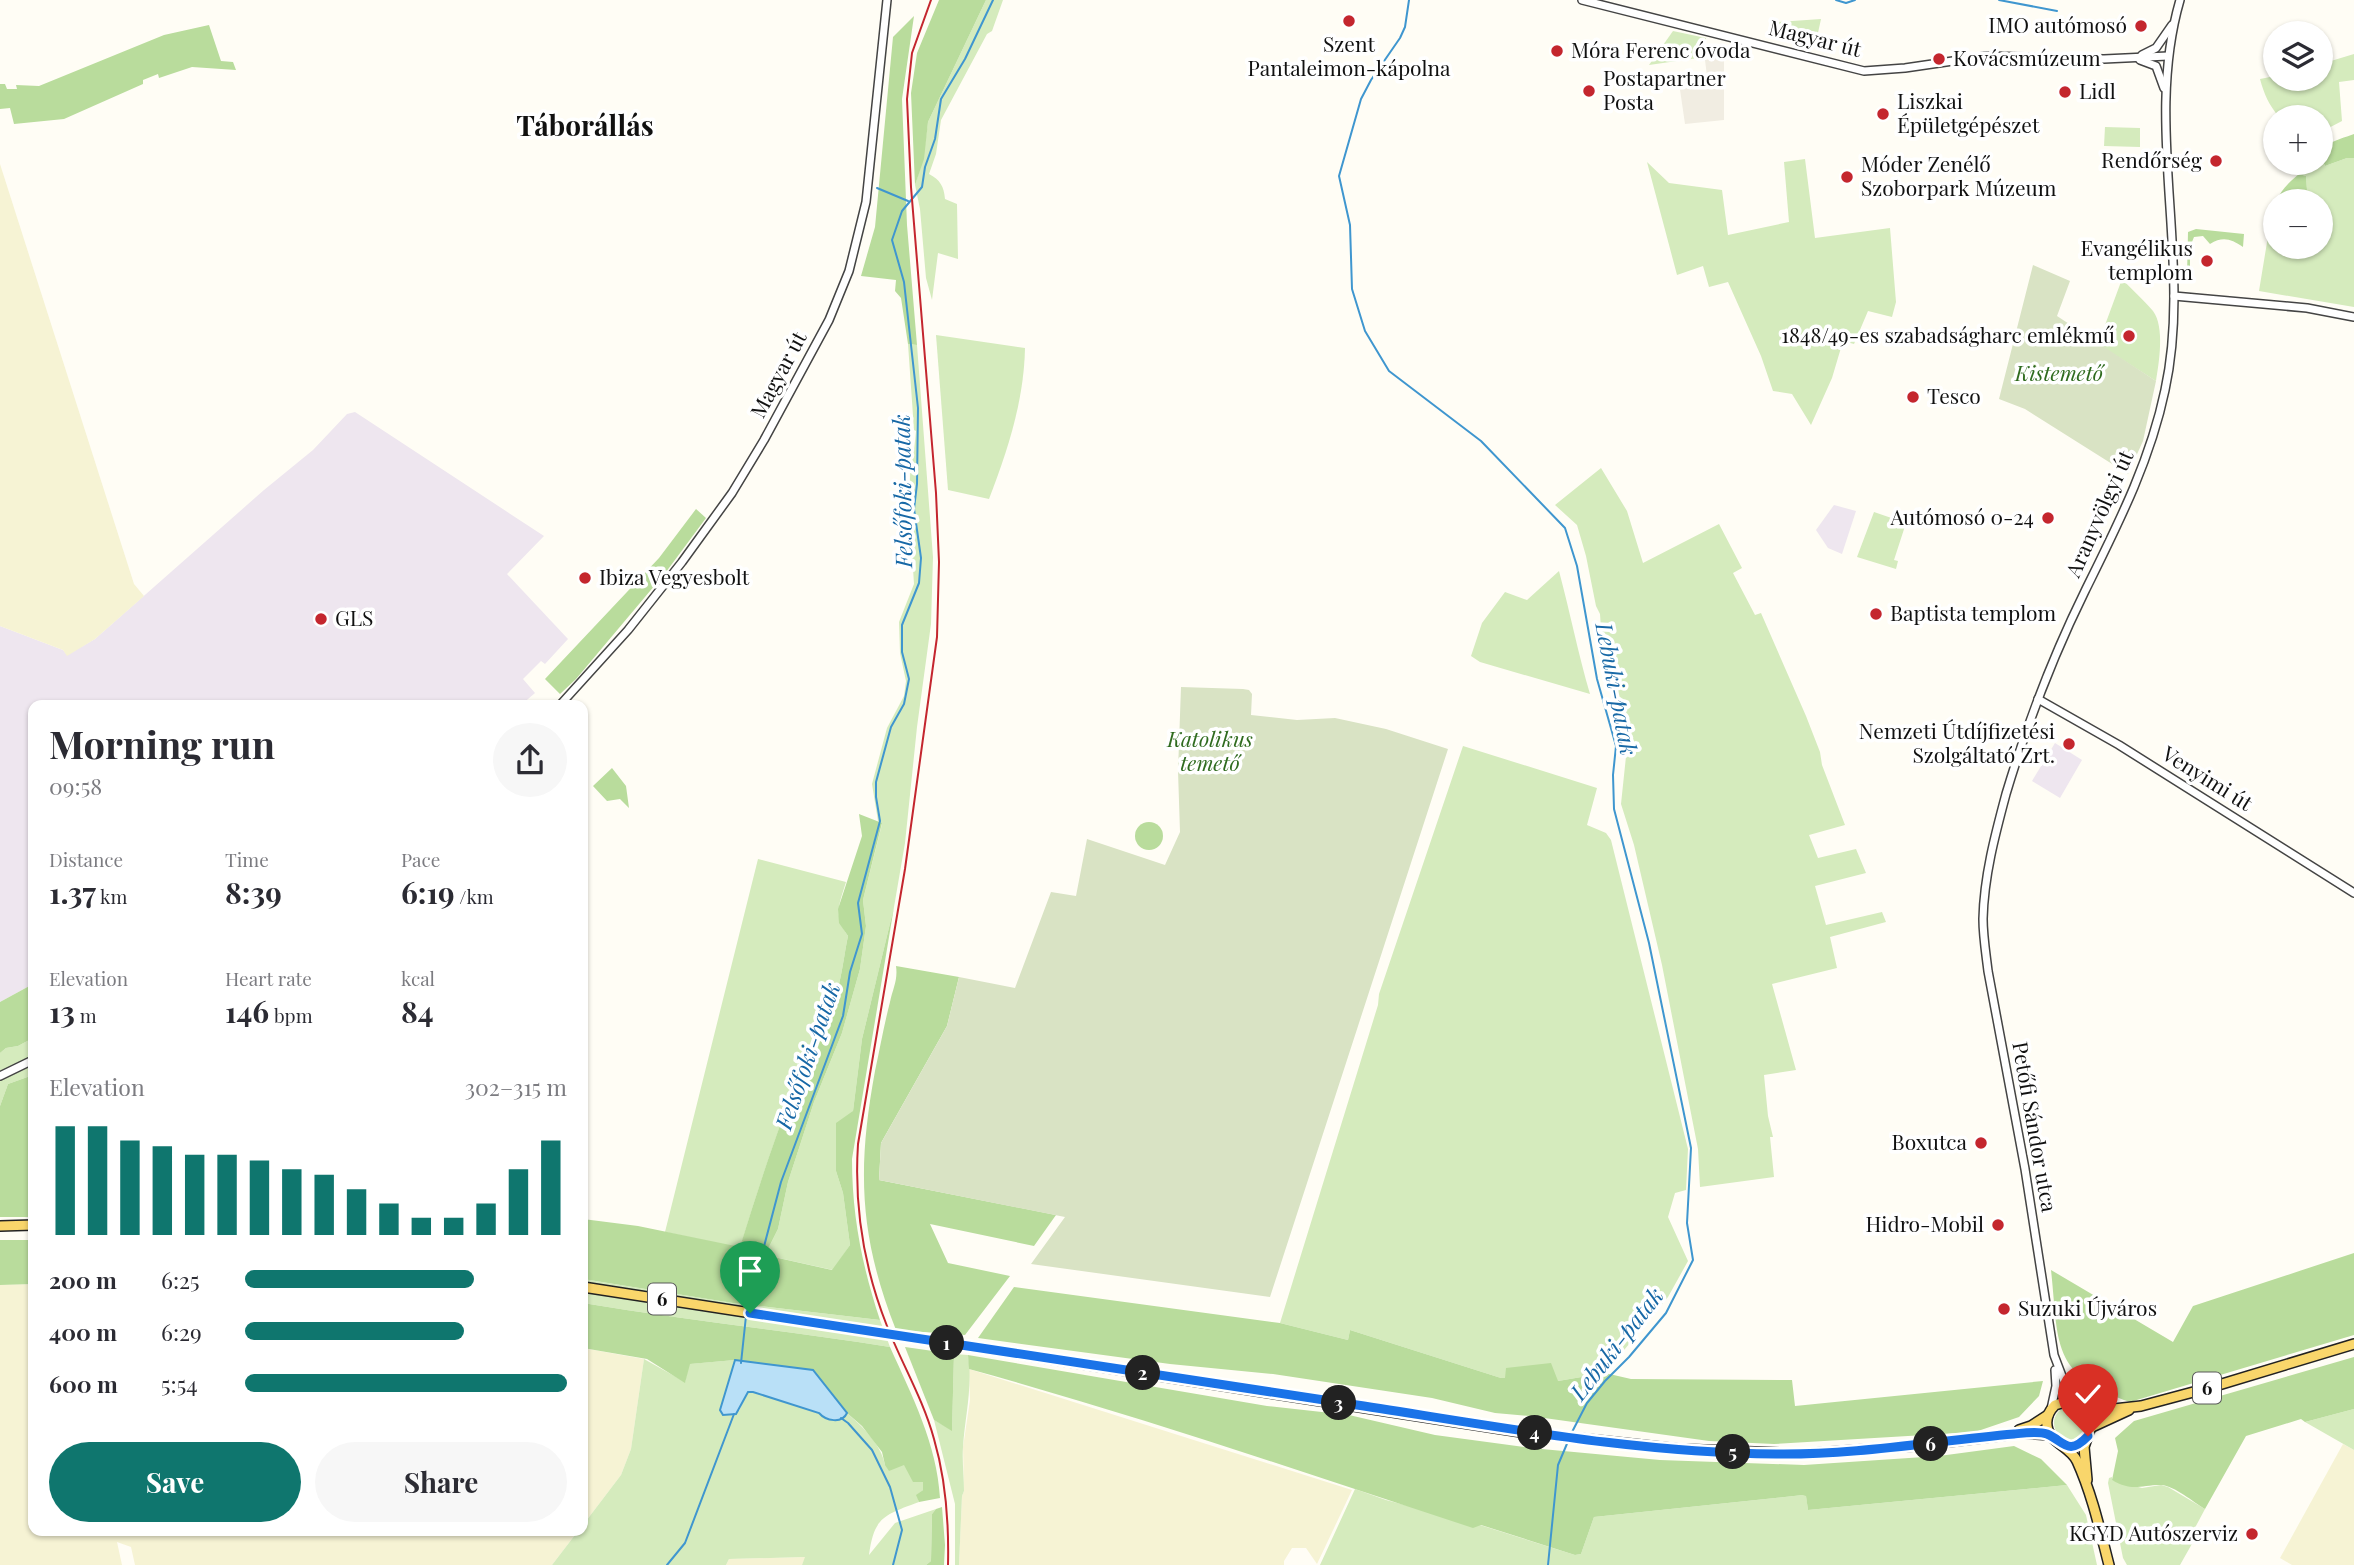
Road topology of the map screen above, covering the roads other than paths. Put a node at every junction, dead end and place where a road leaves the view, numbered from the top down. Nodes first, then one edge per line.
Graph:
1 (887, 0) edge
2 (1582, 0) edge
3 (2180, 0) edge
4 (2174, 21) junction
5 (2168, 56) junction
6 (2129, 58) junction
7 (2166, 98) junction
8 (2174, 296) junction
9 (2354, 317) edge
10 (2038, 699) junction
11 (565, 700) edge
12 (2354, 893) edge
13 (1984, 905) joint
14 (28, 1062) edge
15 (0, 1076) edge
16 (0, 1226) edge
17 (28, 1226) edge
18 (588, 1288) edge
19 (2354, 1344) edge
20 (2054, 1355) junction
21 (2082, 1404) junction
22 (2141, 1406) junction
23 (2050, 1412) junction
24 (2092, 1427) junction
25 (2050, 1435) junction
26 (1991, 1436) junction
27 (2086, 1439) junction
28 (2064, 1445) junction
29 (2090, 1495) junction
30 (2109, 1565) edge

1 - 11 street, Magyar út
2 - 6 street, Magyar út
3 - 4 street, Aranyvölgyi út
4 - 5 street, Aranyvölgyi út
4 - 6 street
5 - 6 street, Magyar út
5 - 7 street, Aranyvölgyi út
6 - 7 street
7 - 8 street, Aranyvölgyi út
8 - 9 street
8 - 10 street, Aranyvölgyi út
10 - 12 street, Venyimi út
10 - 13 street, Aranyvölgyi út
13 - 20 street, Petőfi Sándor utca
14 - 15 street
16 - 17 main road
18 - 26 main road, 6, bridge
19 - 22 main road, 6
20 - 21 street, Petőfi Sándor utca
20 - 23 street, Petőfi Sándor utca
21 - 22 main road, 6
21 - 23 main road, 6
21 - 24 main road
22 - 24 main road, 6
23 - 25 main road
23 - 26 main road, 6
24 - 27 main road
25 - 26 main road, 6
25 - 28 main road
27 - 28 main road
27 - 29 main road
28 - 29 main road
29 - 30 main road

